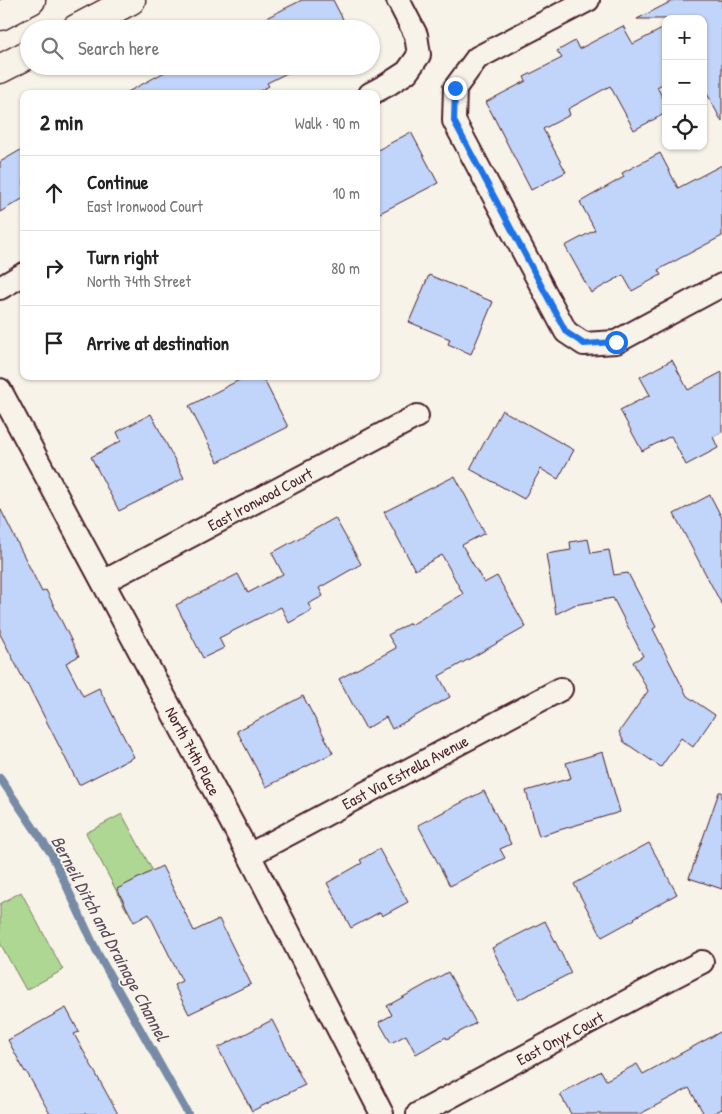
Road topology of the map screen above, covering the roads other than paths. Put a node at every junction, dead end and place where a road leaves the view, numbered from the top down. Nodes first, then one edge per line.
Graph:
1 (31, 0) edge
2 (131, 0) edge
3 (398, 0) edge
4 (588, 0) edge
5 (0, 16) edge
6 (93, 20) edge
7 (20, 59) edge
8 (0, 69) edge
9 (378, 90) edge
10 (20, 276) edge
11 (722, 285) edge
12 (0, 288) edge
13 (0, 390) edge
14 (417, 416) dead end
15 (102, 582) junction
16 (561, 689) dead end
17 (249, 855) junction
18 (702, 962) dead end
19 (382, 1114) edge
20 (418, 1114) edge

1 - 5 main road
2 - 6 main road
3 - 9 street
4 - 11 street
7 - 8 main road
10 - 12 street
13 - 15 street, North 74th Place
14 - 15 street, East Ironwood Court
15 - 17 street, North 74th Place
16 - 17 street, East Via Estrella Avenue
17 - 19 street, North 74th Place
18 - 20 street, East Onyx Court

